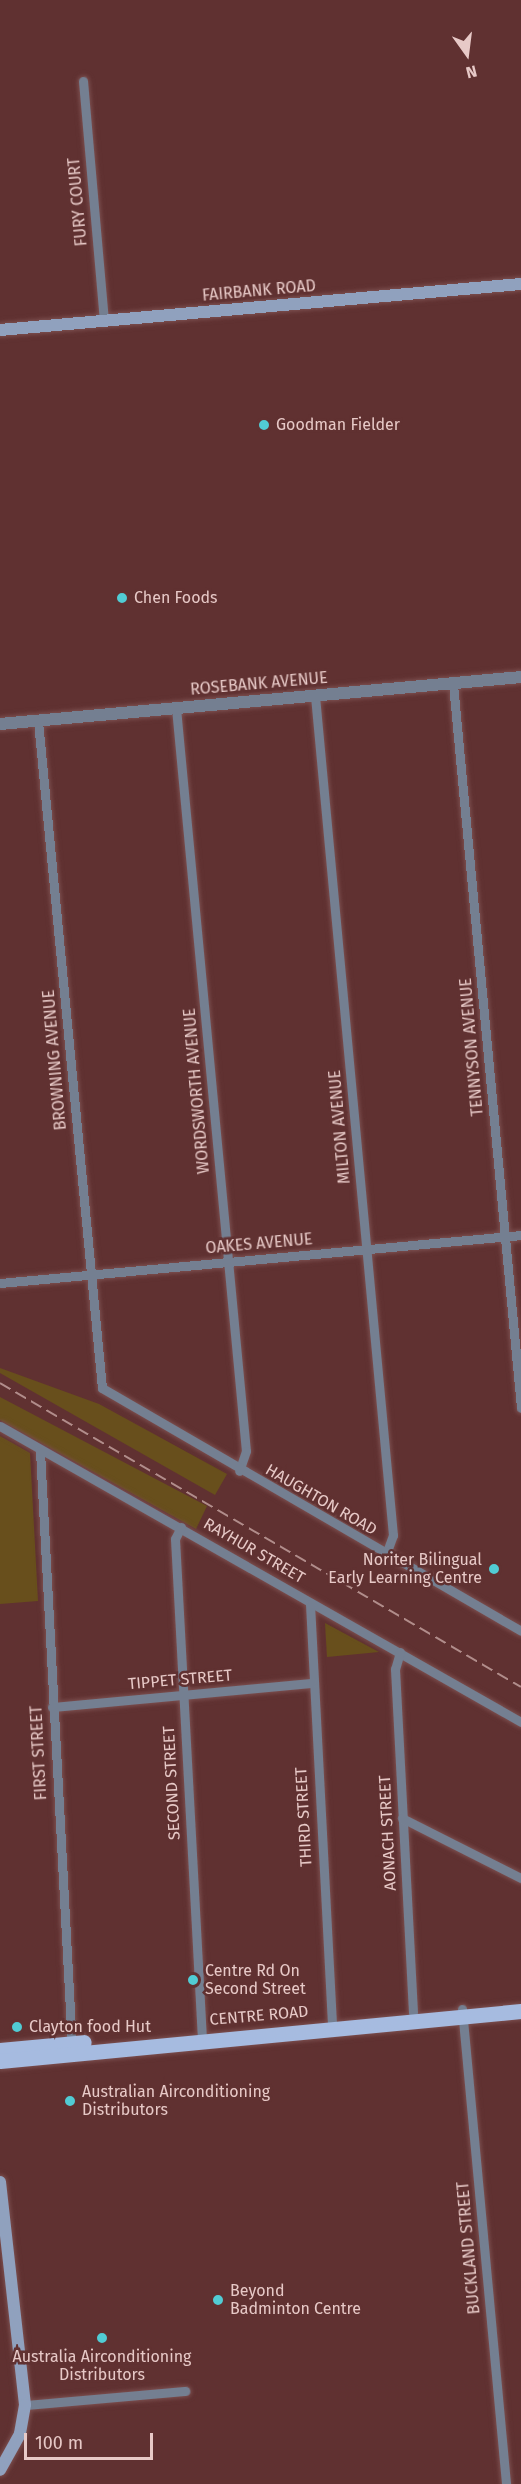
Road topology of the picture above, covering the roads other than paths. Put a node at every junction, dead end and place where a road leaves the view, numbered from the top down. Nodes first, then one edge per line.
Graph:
1 (83, 81) dead end
2 (521, 284) edge
3 (104, 321) junction
4 (0, 330) edge
5 (521, 677) edge
6 (453, 684) junction
7 (315, 696) junction
8 (176, 708) junction
9 (38, 721) junction
10 (0, 724) edge
11 (521, 1235) edge
12 (505, 1236) junction
13 (367, 1249) junction
14 (228, 1262) junction
15 (90, 1275) junction
16 (0, 1283) edge
17 (106, 1395) joint
18 (521, 1408) edge
19 (0, 1426) edge
20 (40, 1450) junction
21 (239, 1470) junction
22 (181, 1527) junction
23 (386, 1554) junction
24 (310, 1604) junction
25 (521, 1631) edge
26 (400, 1652) junction
27 (312, 1683) junction
28 (182, 1695) junction
29 (52, 1707) junction
30 (521, 1722) edge
31 (402, 1818) junction
32 (521, 1878) edge
33 (521, 2003) edge
34 (521, 2011) edge
35 (413, 2013) junction
36 (463, 2013) junction
37 (332, 2024) junction
38 (202, 2035) junction
39 (72, 2048) junction
40 (0, 2050) edge
41 (0, 2061) edge
42 (0, 2182) edge
43 (186, 2391) dead end
44 (25, 2405) junction
45 (0, 2470) edge
46 (506, 2484) edge

1 - 3 street, FURY COURT
2 - 3 main road, FAIRBANK ROAD
3 - 4 main road, FAIRBANK ROAD
5 - 6 street, ROSEBANK AVENUE
6 - 7 street, ROSEBANK AVENUE
6 - 12 street, TENNYSON AVENUE
7 - 8 street, ROSEBANK AVENUE
7 - 13 street, MILTON AVENUE
8 - 9 street, ROSEBANK AVENUE
8 - 14 street, WORDSWORTH AVENUE
9 - 10 street, ROSEBANK AVENUE
9 - 15 street, BROWNING AVENUE
11 - 12 street, OAKES AVENUE
12 - 13 street, OAKES AVENUE
12 - 18 street, TENNYSON AVENUE
13 - 14 street, OAKES AVENUE
13 - 23 street, MILTON AVENUE
14 - 15 street, OAKES AVENUE
14 - 21 street, WORDSWORTH AVENUE
15 - 16 street, OAKES AVENUE
15 - 17 street, BROWNING AVENUE
17 - 21 street, HAUGHTON ROAD
19 - 20 street, RAYHUR STREET
20 - 22 street, RAYHUR STREET
20 - 29 street, FIRST STREET
21 - 23 street, HAUGHTON ROAD
22 - 24 street, RAYHUR STREET
22 - 28 street, SECOND STREET
23 - 25 street, HAUGHTON ROAD
24 - 26 street, RAYHUR STREET
24 - 27 street, THIRD STREET
26 - 30 street, RAYHUR STREET
26 - 31 street, AONACH STREET
27 - 28 street, TIPPET STREET
27 - 37 street, THIRD STREET
28 - 29 street, TIPPET STREET
28 - 38 street, SECOND STREET
29 - 39 street, FIRST STREET
31 - 32 street
31 - 35 street, AONACH STREET
33 - 36 main road, CENTRE ROAD
34 - 36 main road, CENTRE ROAD
35 - 36 main road, CENTRE ROAD
35 - 37 main road, CENTRE ROAD
36 - 37 main road, CENTRE ROAD
36 - 46 street, BUCKLAND STREET
37 - 38 main road, CENTRE ROAD
38 - 39 main road, CENTRE ROAD
39 - 40 main road, CENTRE ROAD
39 - 41 main road, CENTRE ROAD
42 - 44 main road
43 - 44 street
44 - 45 main road

